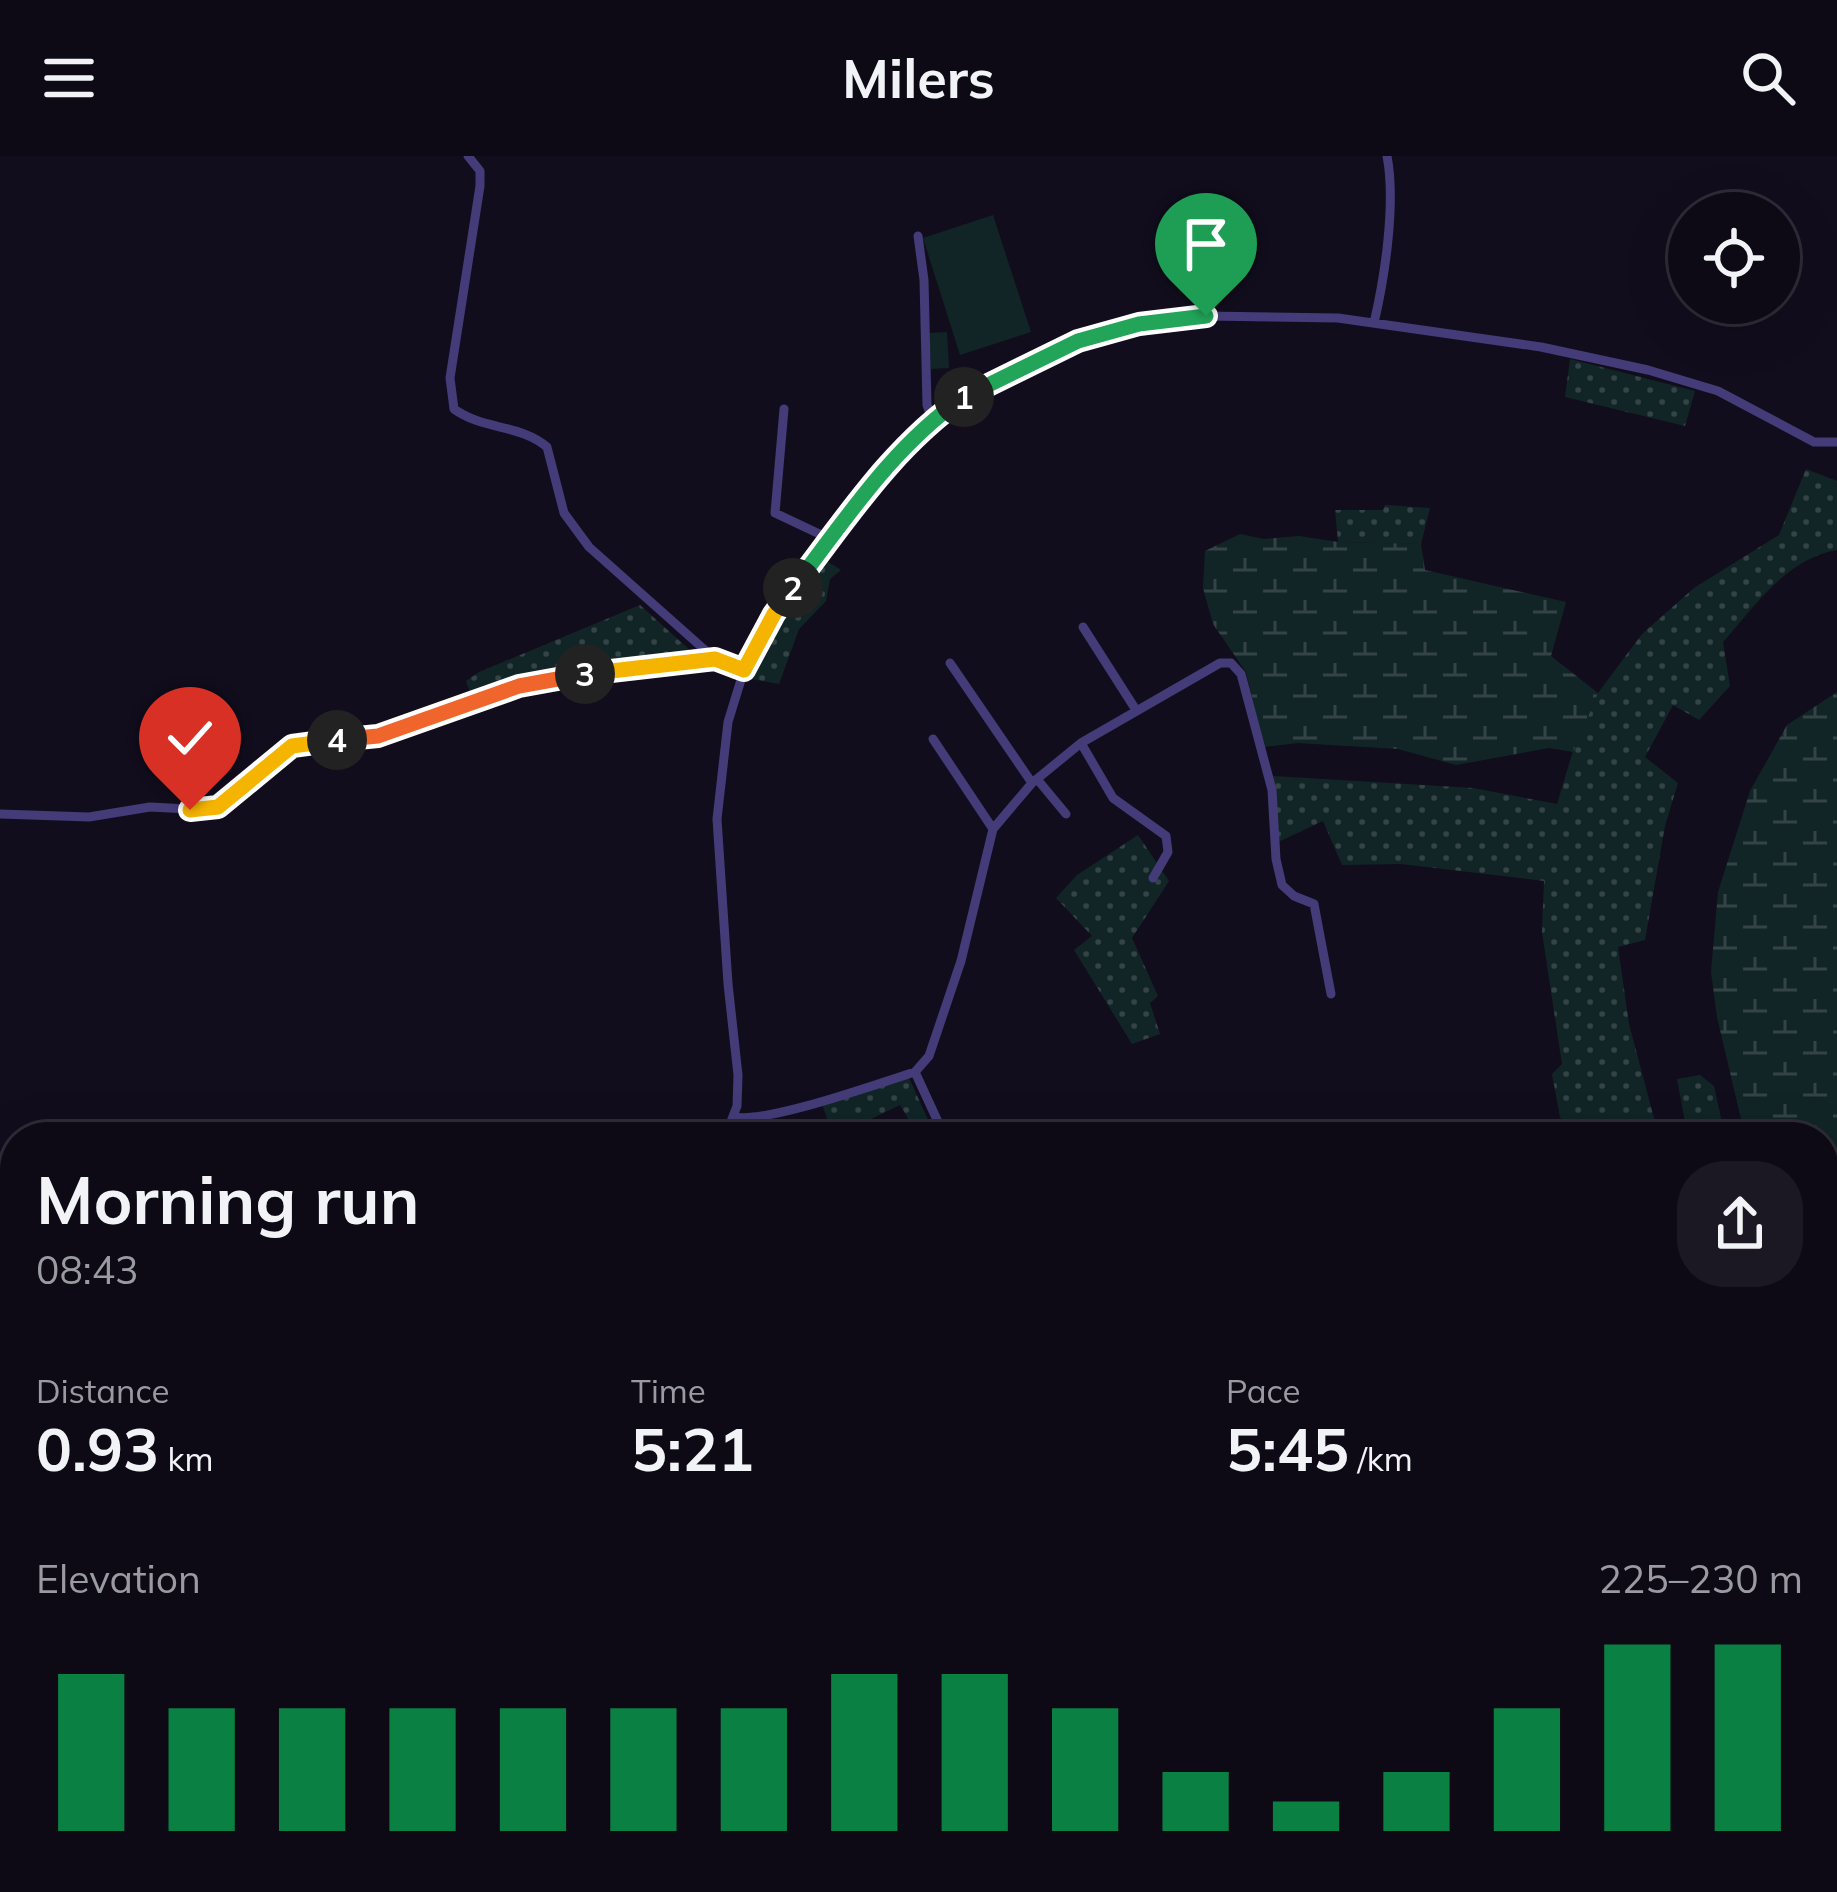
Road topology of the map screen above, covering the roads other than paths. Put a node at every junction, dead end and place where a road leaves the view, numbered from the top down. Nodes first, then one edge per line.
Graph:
1 (468, 156) edge
2 (1387, 156) edge
3 (918, 236) dead end
4 (1374, 323) junction
5 (784, 409) dead end
6 (932, 419) junction
7 (1837, 442) edge
8 (830, 539) junction
9 (1083, 627) dead end
10 (715, 659) junction
11 (950, 662) dead end
12 (744, 670) junction
13 (1136, 710) junction
14 (933, 739) dead end
15 (1081, 743) junction
16 (1034, 781) junction
17 (0, 814) edge
18 (1066, 814) dead end
19 (994, 829) junction
20 (1153, 878) dead end
21 (1331, 994) dead end
22 (915, 1072) junction
23 (741, 1118) junction
24 (738, 1122) edge
25 (742, 1122) edge
26 (938, 1122) edge

1 - 10 street
2 - 4 street
3 - 6 street
4 - 6 street
4 - 7 street
5 - 8 street
6 - 8 street
8 - 12 street
9 - 13 street
10 - 12 street
10 - 17 street
11 - 16 street
12 - 23 street
13 - 15 street
13 - 21 street
14 - 19 street
15 - 16 street
15 - 20 street
16 - 18 street
16 - 19 street
19 - 22 street
22 - 23 street
22 - 26 street
23 - 24 street
23 - 25 street

